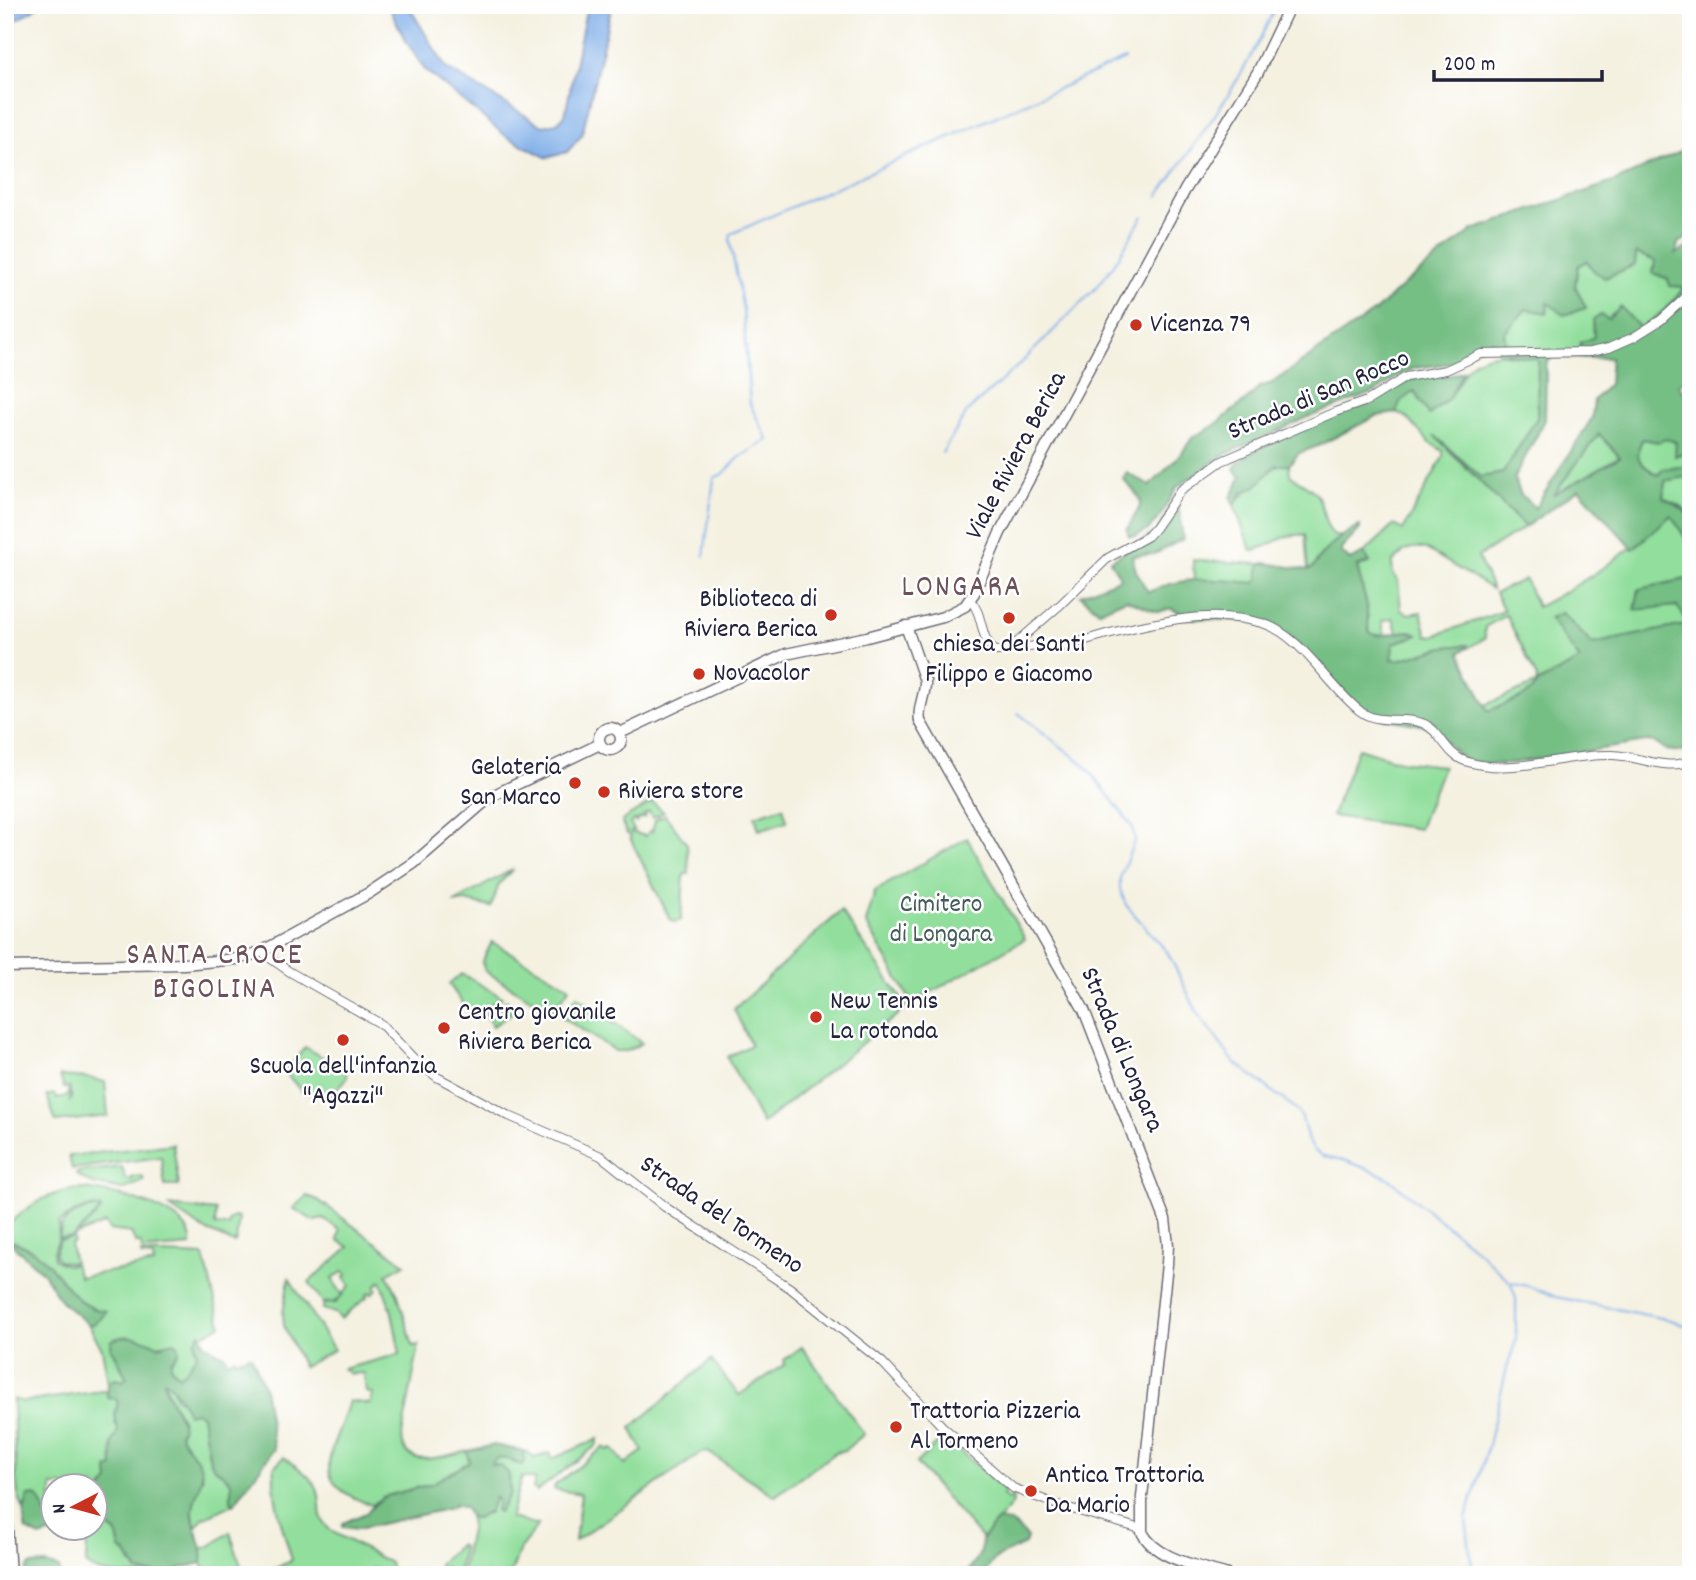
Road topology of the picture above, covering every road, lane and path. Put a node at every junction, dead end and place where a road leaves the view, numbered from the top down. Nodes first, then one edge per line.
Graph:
1 (1290, 5) edge
2 (1691, 288) edge
3 (971, 600) junction
4 (906, 626) junction
5 (1012, 646) junction
6 (1691, 761) edge
7 (261, 952) junction
8 (5, 967) edge
9 (5, 1511) edge
10 (1141, 1529) junction
11 (9, 1575) edge
12 (1227, 1575) edge

1 - 3 main road, Viale Riviera Berica
2 - 5 street, Strada di San Rocco
3 - 4 main road
3 - 5 street
4 - 7 main road
4 - 10 main road, Strada di Longara
5 - 6 street
7 - 8 main road
7 - 10 street, Strada del Tormeno
9 - 11 highway
10 - 12 main road

